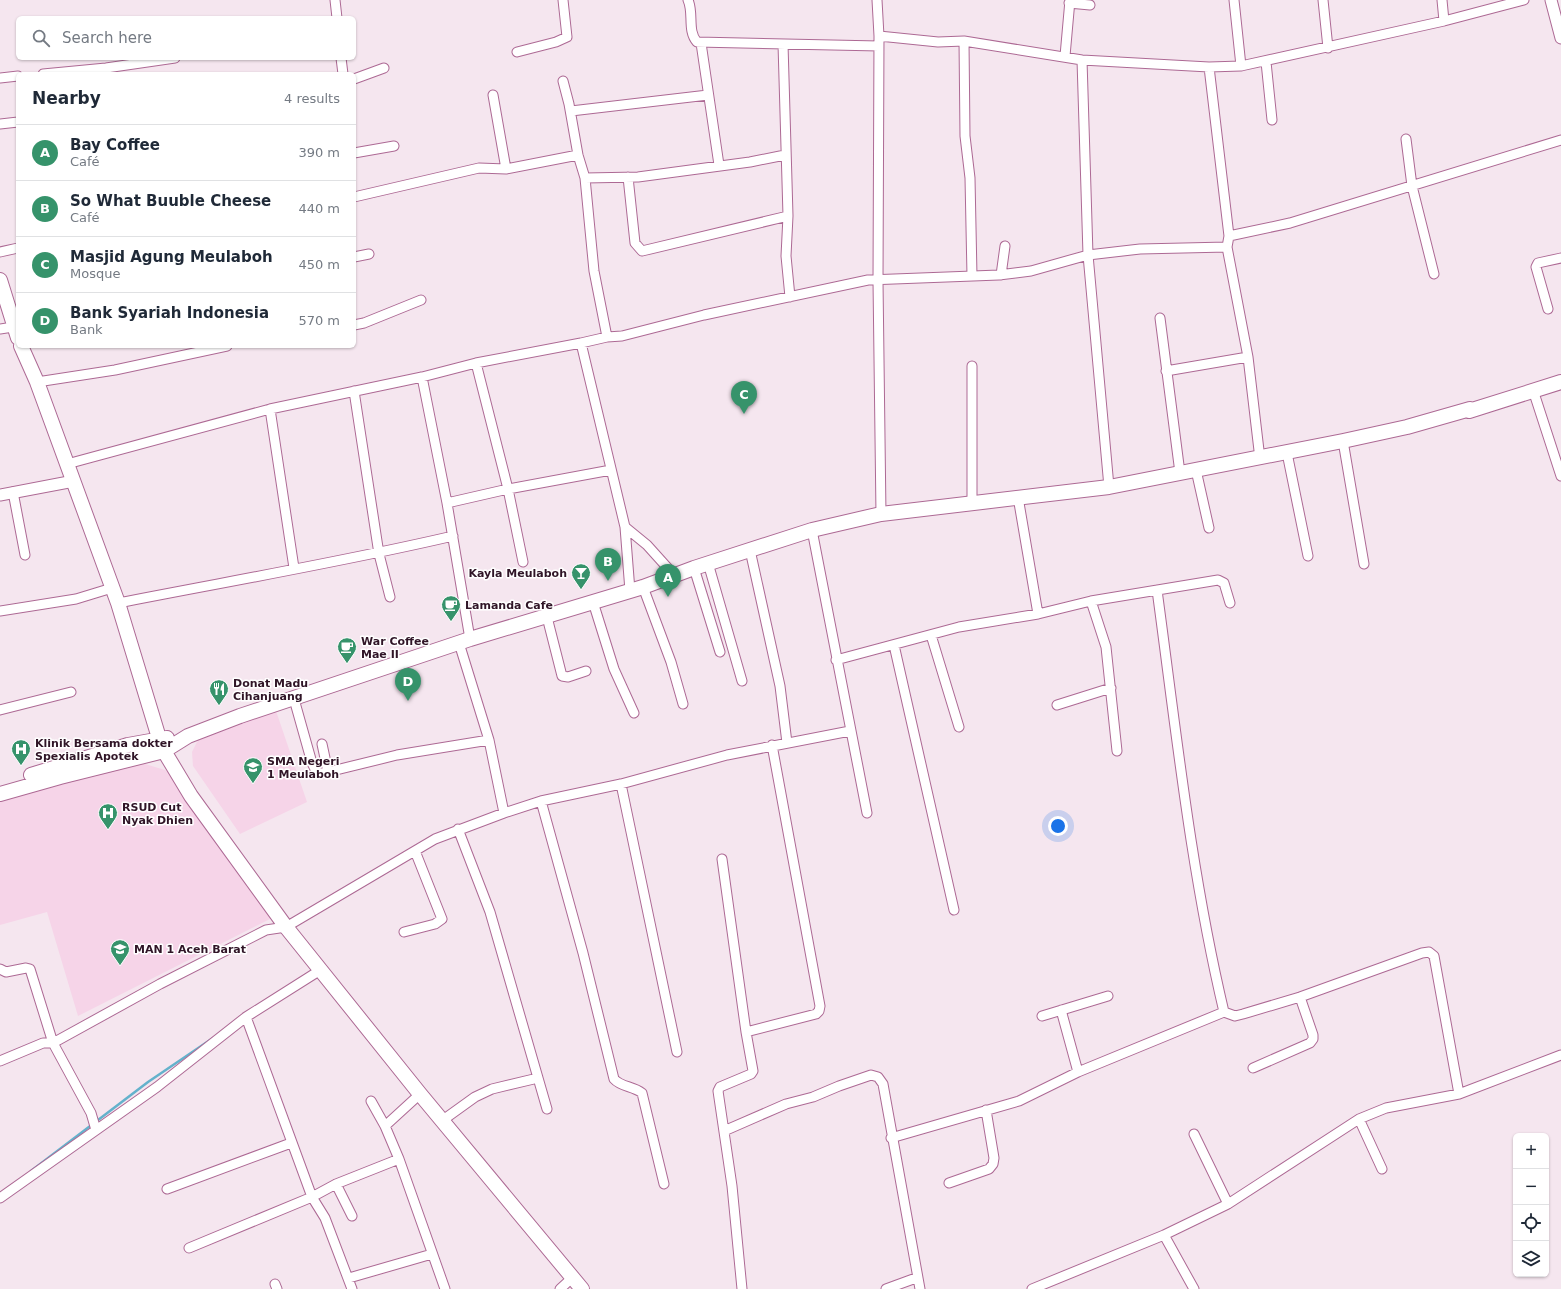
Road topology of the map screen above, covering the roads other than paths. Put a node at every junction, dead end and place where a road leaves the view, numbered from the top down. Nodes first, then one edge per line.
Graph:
1 (335, 0) edge
2 (563, 0) edge
3 (688, 0) edge
4 (877, 0) edge
5 (1234, 0) edge
6 (1323, 0) edge
7 (1442, 0) edge
8 (1524, 0) edge
9 (1551, 0) edge
10 (1070, 2) edge
11 (1090, 5) dead end
12 (337, 16) edge
13 (1444, 21) junction
14 (879, 36) junction
15 (1561, 38) edge
16 (964, 41) junction
17 (702, 43) junction
18 (783, 44) junction
19 (878, 46) junction
20 (1328, 48) junction
21 (517, 52) dead end
22 (1066, 56) junction
23 (161, 60) edge
24 (341, 60) edge
25 (1082, 60) junction
26 (1266, 62) junction
27 (1240, 66) junction
28 (384, 68) dead end
29 (1208, 68) junction
30 (64, 72) edge
31 (343, 72) edge
32 (16, 76) edge
33 (0, 78) edge
34 (356, 78) edge
35 (563, 82) dead end
36 (493, 95) dead end
37 (708, 95) junction
38 (571, 111) junction
39 (1272, 120) dead end
40 (16, 122) edge
41 (0, 124) edge
42 (1406, 139) dead end
43 (1561, 140) edge
44 (394, 146) dead end
45 (356, 153) edge
46 (578, 155) junction
47 (785, 155) junction
48 (719, 165) junction
49 (506, 169) junction
50 (628, 177) junction
51 (585, 178) junction
52 (1412, 186) junction
53 (356, 197) edge
54 (788, 216) junction
55 (1229, 236) junction
56 (1005, 246) dead end
57 (1227, 247) junction
58 (16, 248) edge
59 (0, 252) edge
60 (369, 254) dead end
61 (1088, 255) junction
62 (356, 257) edge
63 (1561, 258) edge
64 (1434, 274) dead end
65 (1001, 275) junction
66 (972, 276) junction
67 (0, 280) edge
68 (878, 281) junction
69 (790, 297) junction
70 (421, 300) dead end
71 (1548, 309) dead end
72 (1160, 318) dead end
73 (356, 325) edge
74 (10, 331) edge
75 (607, 337) junction
76 (581, 344) junction
77 (22, 348) edge
78 (218, 348) edge
79 (1248, 357) junction
80 (476, 363) junction
81 (972, 366) dead end
82 (1166, 371) junction
83 (422, 377) junction
84 (37, 382) junction
85 (1561, 382) edge
86 (1534, 390) junction
87 (354, 391) junction
88 (270, 409) junction
89 (1343, 442) junction
90 (1287, 452) junction
91 (1260, 459) junction
92 (67, 464) junction
93 (611, 470) junction
94 (1196, 470) junction
95 (1180, 473) junction
96 (1561, 476) edge
97 (74, 481) junction
98 (1109, 487) junction
99 (508, 489) junction
100 (13, 492) junction
101 (0, 494) edge
102 (1018, 497) junction
103 (447, 503) junction
104 (972, 503) junction
105 (881, 514) junction
106 (624, 527) junction
107 (1209, 528) dead end
108 (812, 530) junction
109 (453, 536) junction
110 (750, 550) junction
111 (379, 554) junction
112 (25, 555) dead end
113 (1308, 556) dead end
114 (523, 562) dead end
115 (708, 563) junction
116 (1364, 564) dead end
117 (294, 568) junction
118 (694, 568) junction
119 (674, 576) junction
120 (112, 588) junction
121 (637, 589) junction
122 (1157, 590) junction
123 (390, 597) dead end
124 (1091, 601) junction
125 (593, 602) junction
126 (118, 603) junction
127 (1230, 603) dead end
128 (0, 611) edge
129 (1038, 614) junction
130 (547, 617) junction
131 (931, 636) junction
132 (465, 641) junction
133 (894, 645) junction
134 (720, 652) dead end
135 (836, 660) junction
136 (586, 672) dead end
137 (742, 681) dead end
138 (1111, 688) junction
139 (71, 692) dead end
140 (294, 698) junction
141 (683, 704) dead end
142 (1057, 705) dead end
143 (0, 710) edge
144 (634, 713) dead end
145 (959, 727) dead end
146 (850, 731) junction
147 (489, 740) junction
148 (787, 743) junction
149 (322, 744) dead end
150 (161, 745) junction
151 (772, 746) junction
152 (1117, 751) dead end
153 (328, 772) junction
154 (621, 784) junction
155 (0, 785) edge
156 (0, 794) edge
157 (541, 801) junction
158 (504, 812) junction
159 (867, 813) dead end
160 (458, 829) junction
161 (415, 851) junction
162 (722, 859) dead end
163 (954, 910) dead end
164 (286, 927) junction
165 (404, 932) dead end
166 (0, 969) edge
167 (322, 969) junction
168 (1108, 996) dead end
169 (1300, 997) junction
170 (1061, 1010) junction
171 (1224, 1012) junction
172 (1042, 1016) dead end
173 (246, 1017) junction
174 (746, 1032) junction
175 (53, 1043) junction
176 (677, 1052) dead end
177 (1561, 1055) edge
178 (0, 1061) edge
179 (1252, 1068) dead end
180 (1078, 1072) junction
181 (538, 1078) junction
182 (420, 1094) junction
183 (1460, 1094) junction
184 (371, 1101) dead end
185 (547, 1109) dead end
186 (986, 1110) junction
187 (1359, 1119) junction
188 (443, 1120) junction
189 (385, 1126) junction
190 (96, 1130) junction
191 (724, 1131) junction
192 (1194, 1134) dead end
193 (891, 1138) junction
194 (291, 1143) junction
195 (399, 1159) junction
196 (1382, 1169) dead end
197 (949, 1183) dead end
198 (336, 1184) junction
199 (664, 1184) dead end
200 (167, 1190) dead end
201 (312, 1197) junction
202 (0, 1198) edge
203 (1228, 1204) junction
204 (352, 1216) dead end
205 (1164, 1235) junction
206 (189, 1248) dead end
207 (432, 1254) junction
208 (349, 1278) junction
209 (572, 1278) junction
210 (916, 1278) junction
211 (352, 1289) edge
212 (445, 1289) edge
213 (560, 1289) edge
214 (582, 1289) edge
215 (742, 1289) edge
216 (886, 1289) edge
217 (920, 1289) edge
218 (1032, 1289) edge
219 (1194, 1289) edge

1 - 12 street
2 - 21 street
3 - 17 street
4 - 14 street
5 - 27 street
6 - 20 street
7 - 13 street
8 - 13 street
9 - 15 street
10 - 11 street
10 - 22 street
13 - 20 street
14 - 16 street
14 - 19 street
16 - 22 street
16 - 66 street
17 - 18 street
17 - 37 street
18 - 19 street
18 - 47 street
19 - 68 street
20 - 26 street
22 - 25 street
23 - 30 street
24 - 31 street
25 - 29 street
25 - 61 street
26 - 27 street
26 - 39 street
27 - 29 street
28 - 34 street
29 - 55 street
32 - 33 street
35 - 38 street
36 - 49 street
37 - 38 street
37 - 48 street
38 - 46 street
40 - 41 street
42 - 52 street
43 - 52 street
44 - 45 street
46 - 49 street
46 - 51 street
47 - 48 street
47 - 54 street
48 - 50 street
49 - 53 street
50 - 51 street
50 - 54 street
51 - 75 street
52 - 55 street
52 - 64 street
54 - 69 street
55 - 57 street
56 - 65 street
57 - 61 street
57 - 79 street
58 - 59 street
60 - 62 street
61 - 65 street
61 - 98 street
63 - 71 street
65 - 66 street
66 - 68 street
67 - 74 main road
68 - 69 street
68 - 105 street
69 - 75 street
70 - 73 street
72 - 82 street
75 - 76 street
76 - 80 street
76 - 93 street
77 - 84 main road
78 - 84 street
79 - 82 street
79 - 91 street
80 - 83 street
80 - 99 street
81 - 104 street
82 - 95 street
83 - 87 street
83 - 103 street
84 - 92 main road
85 - 86 main road
86 - 89 main road
86 - 96 street
87 - 88 street
87 - 111 street
88 - 92 street
88 - 117 street
89 - 90 main road
89 - 116 street
90 - 91 main road
90 - 113 street
91 - 94 main road
92 - 97 main road
93 - 99 street
93 - 106 street
94 - 95 main road
94 - 107 street
95 - 98 main road
97 - 100 street
97 - 120 main road
98 - 102 main road
99 - 103 street
99 - 114 street
100 - 101 street
100 - 112 street
102 - 104 main road
102 - 129 street
103 - 109 street
104 - 105 main road
105 - 108 main road
106 - 119 street
106 - 121 street
108 - 110 main road
108 - 135 street
109 - 111 street
109 - 132 street
110 - 115 main road
110 - 148 street
111 - 117 street
111 - 123 street
115 - 118 main road
115 - 137 street
117 - 126 street
118 - 119 main road
118 - 134 street
119 - 121 main road
120 - 126 main road
120 - 128 street
121 - 125 main road
121 - 141 street
122 - 124 street
122 - 127 street
122 - 171 street
124 - 129 street
124 - 138 street
125 - 130 main road
125 - 144 street
126 - 150 main road
129 - 131 street
130 - 132 main road
130 - 136 street
131 - 133 street
131 - 145 street
132 - 140 main road
132 - 147 street
133 - 135 street
133 - 163 street
135 - 146 street
138 - 142 street
138 - 152 street
139 - 143 street
140 - 150 main road
140 - 153 street
146 - 148 street
146 - 159 street
147 - 153 street
147 - 158 street
148 - 151 street
149 - 153 street
150 - 155 main road
150 - 156 main road
150 - 164 main road
151 - 154 street
151 - 174 street
154 - 157 street
154 - 176 street
157 - 158 street
157 - 199 street
158 - 160 street
160 - 161 street
160 - 181 street
161 - 164 street
161 - 165 street
162 - 174 street
164 - 167 main road
164 - 175 street
166 - 175 street
167 - 173 street
167 - 182 main road
168 - 170 street
169 - 171 street
169 - 179 street
169 - 183 street
170 - 172 street
170 - 180 street
171 - 180 street
173 - 190 street
173 - 194 street
174 - 191 street
175 - 178 street
175 - 190 street
177 - 183 street
180 - 186 street
181 - 185 street
181 - 188 street
182 - 188 main road
182 - 189 street
183 - 187 street
184 - 189 street
186 - 193 street
186 - 197 street
187 - 196 street
187 - 203 street
188 - 209 main road
189 - 195 street
190 - 202 street
191 - 193 street
191 - 215 street
192 - 203 street
193 - 210 street
194 - 200 street
194 - 201 street
195 - 198 street
195 - 207 street
198 - 201 street
198 - 204 street
201 - 206 street
201 - 208 street
203 - 205 street
205 - 218 street
205 - 219 street
207 - 208 street
207 - 212 street
208 - 211 street
209 - 213 street
209 - 214 main road
210 - 216 street
210 - 217 street

